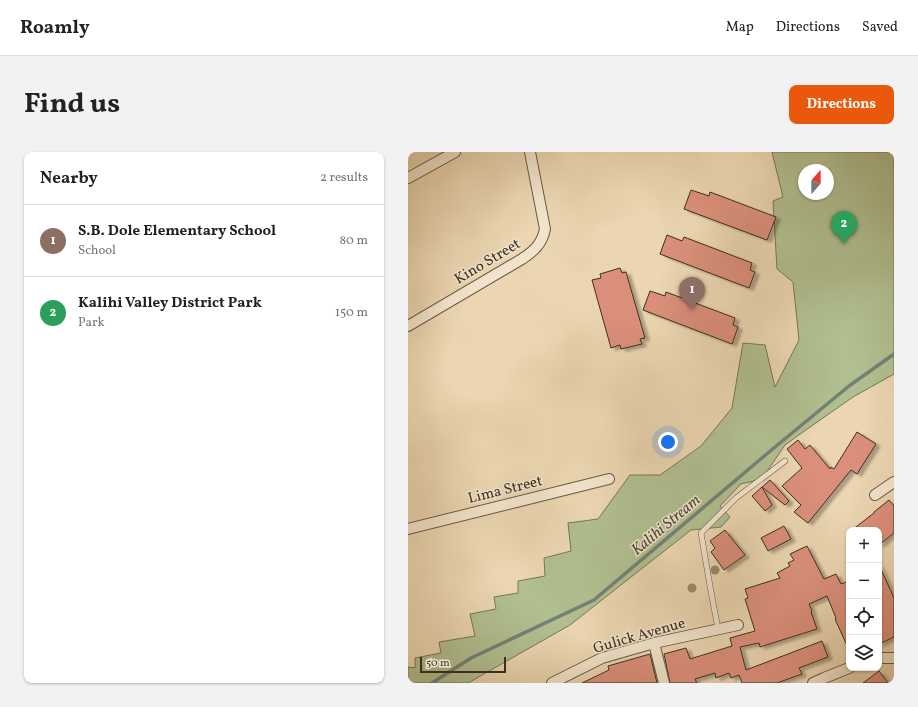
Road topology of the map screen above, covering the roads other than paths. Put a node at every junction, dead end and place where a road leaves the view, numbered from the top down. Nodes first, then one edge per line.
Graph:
1 (456, 152) edge
2 (530, 152) edge
3 (408, 178) edge
4 (408, 326) edge
5 (785, 461) dead end
6 (609, 479) dead end
7 (894, 482) edge
8 (874, 495) dead end
9 (408, 529) edge
10 (738, 625) dead end
11 (718, 629) junction
12 (654, 643) junction
13 (882, 658) edge
14 (894, 658) edge
15 (846, 669) edge
16 (552, 683) edge
17 (664, 683) edge
18 (813, 683) edge

1 - 3 street
2 - 4 street, Kino Street
5 - 11 lane
6 - 9 street, Lima Street
7 - 8 street
10 - 11 street, Gulick Avenue
11 - 12 street, Gulick Avenue
12 - 16 street, Gulick Avenue
12 - 17 street
13 - 14 street
15 - 18 street

